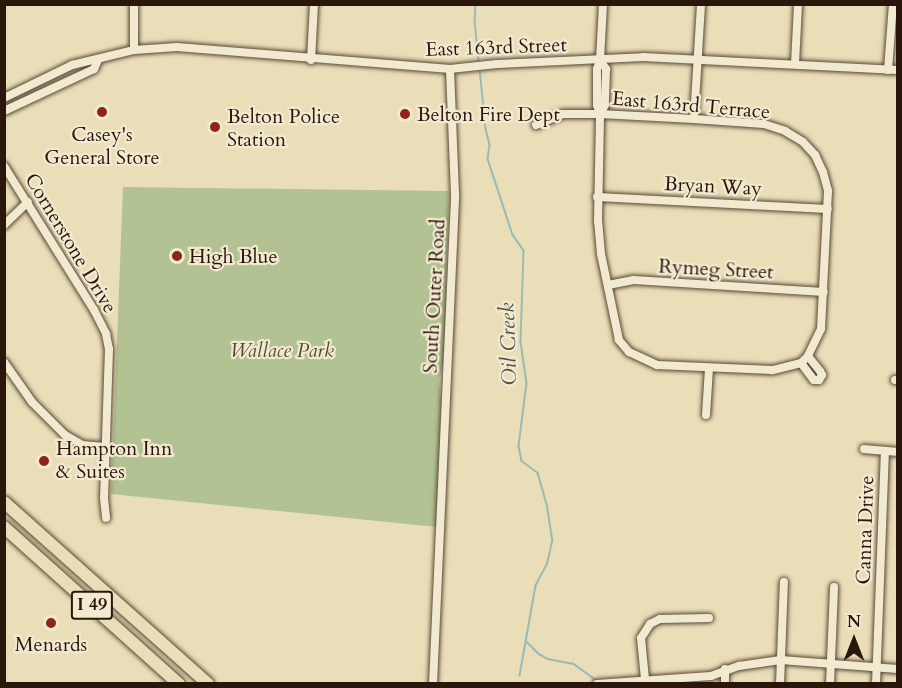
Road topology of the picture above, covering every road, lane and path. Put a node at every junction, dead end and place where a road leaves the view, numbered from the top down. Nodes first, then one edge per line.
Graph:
1 (134, 4) edge
2 (314, 4) edge
3 (603, 4) edge
4 (701, 4) edge
5 (798, 4) edge
6 (893, 4) edge
7 (134, 50) junction
8 (698, 58) junction
9 (98, 60) junction
10 (311, 60) junction
11 (600, 60) junction
12 (795, 64) junction
13 (450, 69) junction
14 (893, 70) edge
15 (4, 98) edge
16 (4, 111) edge
17 (600, 114) junction
18 (694, 119) junction
19 (536, 125) dead end
20 (4, 166) edge
21 (597, 197) junction
22 (28, 202) junction
23 (828, 209) junction
24 (4, 225) edge
25 (608, 285) junction
26 (824, 292) junction
27 (808, 356) junction
28 (4, 362) edge
29 (801, 363) junction
30 (709, 368) junction
31 (706, 415) dead end
32 (105, 447) junction
33 (864, 449) dead end
34 (885, 451) junction
35 (897, 452) edge
36 (4, 502) edge
37 (106, 518) dead end
38 (4, 527) edge
39 (784, 582) dead end
40 (834, 587) dead end
41 (710, 618) dead end
42 (781, 660) junction
43 (831, 664) junction
44 (877, 667) junction
45 (726, 669) junction
46 (897, 669) edge
47 (645, 679) junction
48 (609, 682) edge
49 (179, 684) edge
50 (208, 684) edge
51 (433, 684) edge
52 (597, 684) edge
53 (725, 684) edge
54 (780, 684) edge
55 (830, 684) edge
56 (876, 684) edge

1 - 7 street
2 - 10 street
3 - 11 street
4 - 8 street
5 - 12 street
6 - 14 street
7 - 9 street, East 163rd Street
7 - 10 street, East 163rd Street
8 - 11 street, East 163rd Street
8 - 12 street, East 163rd Street
8 - 18 street
9 - 15 street, East 163rd Street
9 - 16 street, East 163rd Street
10 - 13 street, East 163rd Street
11 - 13 street, East 163rd Street
11 - 17 street
12 - 14 street, East 163rd Street
13 - 51 street, South Outer Road
17 - 18 street, East 163rd Terrace
17 - 19 street, East 163rd Terrace
17 - 21 street
18 - 23 street, East 163rd Terrace
20 - 22 street, Cornerstone Drive
21 - 23 street, Bryan Way
21 - 25 street
22 - 24 street
22 - 32 street, Cornerstone Drive
23 - 26 street, East 163rd Terrace
25 - 26 street, Rymeg Street
25 - 30 street
26 - 27 street, East 163rd Terrace
27 - 29 street
27 - 29 street
28 - 32 street
29 - 30 street
30 - 31 street
32 - 37 street, Cornerstone Drive
33 - 34 street
34 - 35 street
34 - 44 street, Canna Drive
36 - 50 highway, I 49
38 - 49 highway, I 49
39 - 42 street
40 - 43 street
41 - 47 street
42 - 43 street
42 - 45 street
42 - 54 street
43 - 44 street
43 - 55 street
44 - 46 street
44 - 56 street, Canna Drive
45 - 47 street
45 - 53 street
47 - 48 street
48 - 52 street

